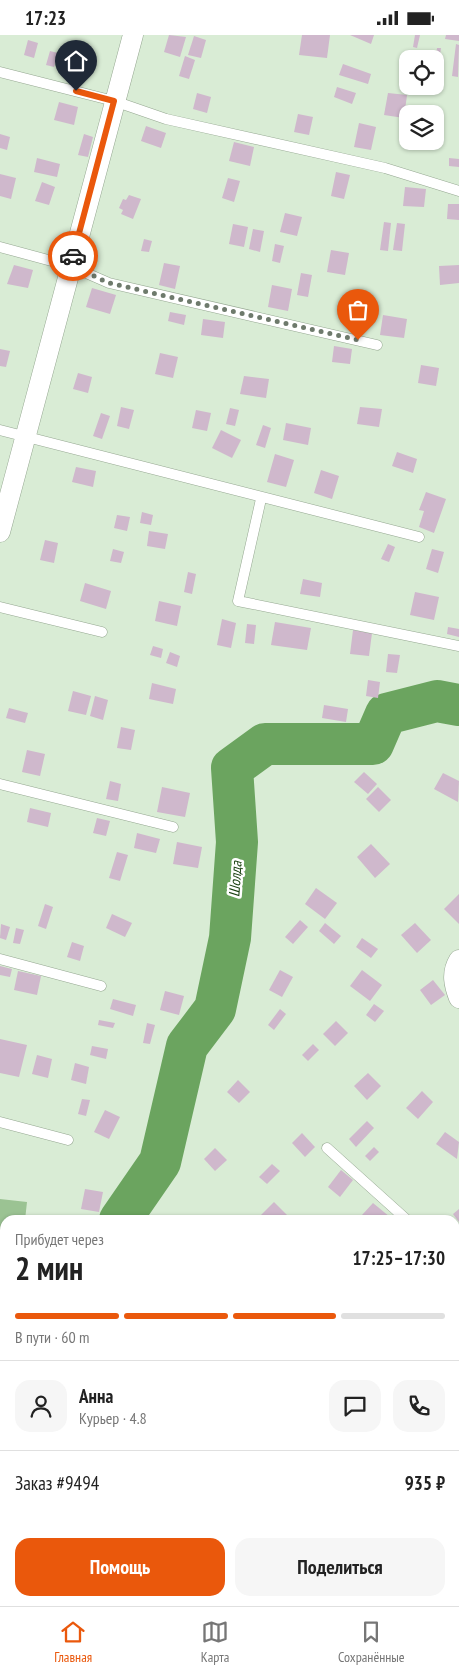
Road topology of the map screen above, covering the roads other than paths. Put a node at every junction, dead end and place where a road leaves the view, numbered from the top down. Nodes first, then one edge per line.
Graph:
1 (133, 35) edge
2 (0, 73) edge
3 (114, 101) junction
4 (459, 191) edge
5 (0, 247) edge
6 (70, 265) junction
7 (377, 345) dead end
8 (0, 430) edge
9 (25, 437) junction
10 (261, 499) junction
11 (0, 532) edge
12 (419, 537) dead end
13 (0, 607) edge
14 (102, 632) dead end
15 (459, 646) edge
16 (0, 784) edge
17 (173, 827) dead end
18 (0, 959) edge
19 (459, 960) edge
20 (101, 986) dead end
21 (459, 998) edge
22 (0, 1122) edge
23 (68, 1140) dead end
24 (327, 1148) dead end
25 (402, 1215) edge

1 - 3 street
2 - 3 lane
3 - 4 lane
3 - 6 street
5 - 6 lane
6 - 7 lane
6 - 9 street
8 - 9 lane
9 - 10 lane
9 - 11 street
10 - 12 lane
10 - 15 lane
13 - 14 lane
16 - 17 lane
18 - 20 lane
19 - 21 street
22 - 23 lane
24 - 25 lane

